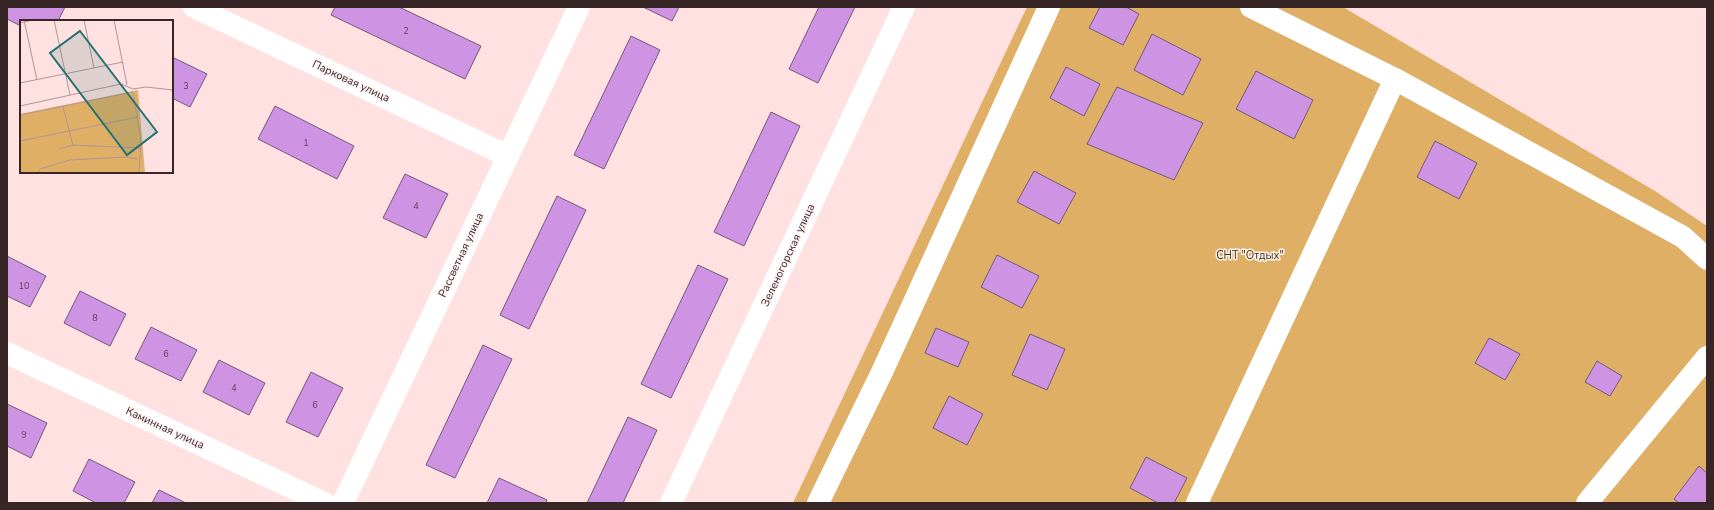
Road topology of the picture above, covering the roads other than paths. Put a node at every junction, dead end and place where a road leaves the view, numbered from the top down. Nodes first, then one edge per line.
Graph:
1 (194, 7) edge
2 (579, 7) edge
3 (904, 7) edge
4 (1049, 7) edge
5 (1251, 7) edge
6 (1395, 79) junction
7 (508, 156) junction
8 (1707, 259) edge
9 (7, 353) edge
10 (1707, 357) edge
11 (324, 503) edge
12 (343, 503) edge
13 (671, 503) edge
14 (818, 503) edge
15 (1197, 503) edge
16 (1587, 503) edge

1 - 7 street, Парковая улица
2 - 7 street, Рассветная улица
3 - 13 street, Зеленогорская улица
4 - 14 street
5 - 6 street
6 - 8 street
6 - 15 street
7 - 12 street, Рассветная улица
9 - 11 street, Каминная улица
10 - 16 street

